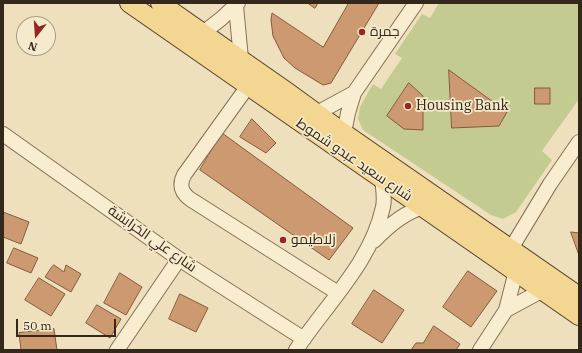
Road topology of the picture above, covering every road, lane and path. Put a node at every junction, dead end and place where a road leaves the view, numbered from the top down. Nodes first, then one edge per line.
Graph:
1 (129, 3) edge
2 (160, 3) edge
3 (416, 3) edge
4 (237, 5) edge
5 (203, 33) junction
6 (241, 59) junction
7 (248, 86) junction
8 (354, 93) junction
9 (317, 113) junction
10 (344, 133) junction
11 (3, 134) edge
12 (579, 142) edge
13 (382, 179) junction
14 (423, 207) junction
15 (369, 246) junction
16 (179, 259) junction
17 (510, 261) junction
18 (543, 290) junction
19 (338, 293) junction
20 (579, 296) edge
21 (506, 310) junction
22 (579, 316) edge
23 (300, 344) edge
24 (118, 350) edge
25 (480, 350) edge

1 - 7 main road, شارع سعيد عبدو شموط
2 - 5 main road, شارع سعيد عبدو شموط
3 - 8 street
4 - 5 street
4 - 6 street
5 - 6 main road, شارع سعيد عبدو شموط
6 - 9 main road, شارع سعيد عبدو شموط
7 - 13 main road, شارع سعيد عبدو شموط
7 - 19 street
8 - 9 street
8 - 10 street
9 - 10 main road, شارع سعيد عبدو شموط
10 - 17 main road, شارع سعيد عبدو شموط
11 - 16 street, شارع علي الخرابشة
12 - 17 street
13 - 14 main road, شارع سعيد عبدو شموط
13 - 15 street
14 - 15 street
14 - 17 main road, شارع سعيد عبدو شموط
15 - 19 street
16 - 23 street, شارع علي الخرابشة
16 - 24 street
17 - 18 main road, شارع سعيد عبدو شموط
17 - 20 main road, شارع سعيد عبدو شموط
17 - 21 street
18 - 21 street
18 - 22 main road, شارع سعيد عبدو شموط
19 - 23 street
21 - 25 street

